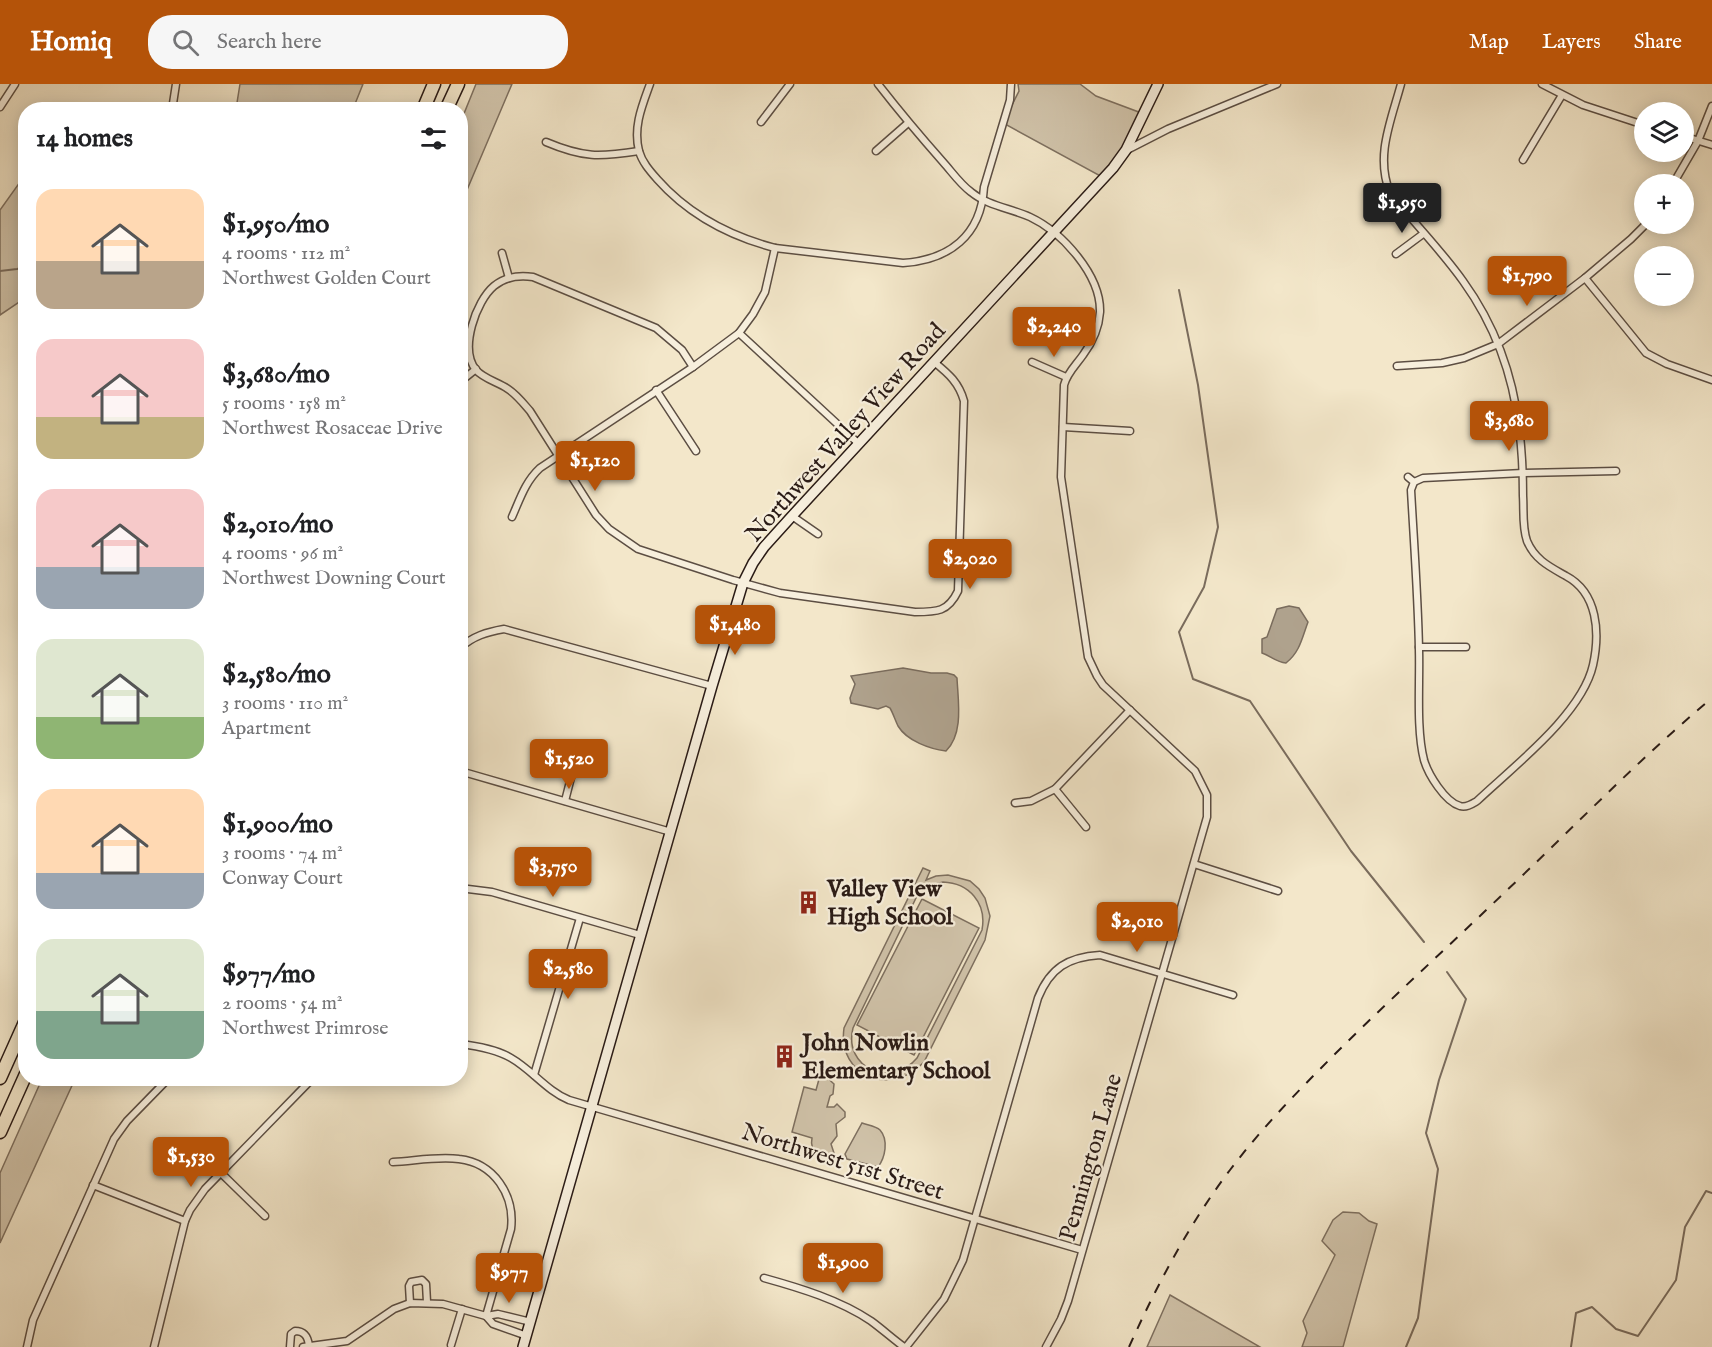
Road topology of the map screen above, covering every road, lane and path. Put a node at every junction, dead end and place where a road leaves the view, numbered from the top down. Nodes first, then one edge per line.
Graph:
1 (15, 84) edge
2 (176, 84) edge
3 (434, 84) edge
4 (458, 84) edge
5 (650, 84) edge
6 (790, 84) edge
7 (878, 84) edge
8 (1011, 84) edge
9 (1158, 84) edge
10 (1277, 84) edge
11 (1401, 84) edge
12 (1542, 84) edge
13 (1562, 94) junction
14 (173, 102) edge
15 (426, 102) edge
16 (450, 102) edge
17 (1712, 106) edge
18 (0, 107) edge
19 (761, 122) dead end
20 (1634, 122) edge
21 (908, 123) junction
22 (1694, 140) edge
23 (1698, 141) junction
24 (546, 142) dead end
25 (1712, 145) edge
26 (1126, 150) junction
27 (639, 151) junction
28 (876, 151) dead end
29 (1523, 160) dead end
30 (1679, 174) edge
31 (983, 201) junction
32 (1054, 233) junction
33 (1423, 234) junction
34 (1636, 234) edge
35 (775, 248) junction
36 (502, 253) dead end
37 (1395, 254) dead end
38 (509, 278) junction
39 (1585, 278) junction
40 (739, 333) junction
41 (1498, 344) junction
42 (934, 362) junction
43 (1032, 362) dead end
44 (1397, 366) dead end
45 (693, 367) junction
46 (476, 369) junction
47 (468, 376) edge
48 (1066, 377) junction
49 (1712, 380) edge
50 (656, 390) junction
51 (1063, 427) junction
52 (1130, 431) dead end
53 (858, 444) junction
54 (696, 451) dead end
55 (557, 456) junction
56 (1616, 471) dead end
57 (1523, 472) junction
58 (792, 516) junction
59 (512, 517) dead end
60 (818, 534) dead end
61 (743, 584) junction
62 (468, 641) edge
63 (1419, 647) junction
64 (1466, 647) dead end
65 (712, 686) junction
66 (1130, 710) junction
67 (574, 762) dead end
68 (468, 773) edge
69 (1055, 789) junction
70 (565, 801) junction
71 (1015, 804) dead end
72 (1086, 827) dead end
73 (671, 832) junction
74 (1194, 864) junction
75 (468, 889) edge
76 (1278, 891) dead end
77 (580, 918) junction
78 (640, 935) junction
79 (1162, 973) junction
80 (1233, 995) dead end
81 (18, 1038) edge
82 (468, 1046) edge
83 (534, 1075) junction
84 (0, 1078) edge
85 (21, 1086) edge
86 (161, 1086) edge
87 (306, 1086) edge
88 (593, 1107) junction
89 (0, 1132) edge
90 (393, 1162) dead end
91 (221, 1173) junction
92 (93, 1185) junction
93 (265, 1216) dead end
94 (975, 1219) junction
95 (185, 1221) junction
96 (1082, 1250) junction
97 (764, 1278) dead end
98 (427, 1302) junction
99 (410, 1303) junction
100 (462, 1309) junction
101 (486, 1316) junction
102 (531, 1322) junction
103 (526, 1336) junction
104 (336, 1345) edge
105 (451, 1345) dead end
106 (306, 1346) edge
107 (27, 1347) edge
108 (154, 1347) edge
109 (290, 1347) edge
110 (524, 1347) edge
111 (905, 1347) edge
112 (1046, 1347) edge

1 - 18 street
2 - 14 street
3 - 15 highway
4 - 16 highway
5 - 27 street
6 - 19 street
7 - 21 street
8 - 31 street
9 - 26 street, Northwest Valley View Road
10 - 26 street
11 - 33 street
12 - 13 street
13 - 20 street
13 - 29 street
17 - 23 street
21 - 28 street
21 - 31 street
22 - 23 street
23 - 25 street
23 - 30 street
24 - 27 street
26 - 32 street, Northwest Valley View Road
27 - 35 street
31 - 32 street
31 - 35 street
32 - 42 street, Northwest Valley View Road
32 - 48 street
33 - 37 street
33 - 41 street
34 - 39 street
35 - 40 street
36 - 38 street
38 - 45 street
38 - 46 street
39 - 41 street
39 - 49 street
40 - 45 street
40 - 53 street
41 - 44 street
41 - 57 street
42 - 53 street, Northwest Valley View Road
42 - 61 street
43 - 48 street
45 - 50 street
46 - 47 street
46 - 55 street
48 - 51 street, Pennington Lane
50 - 54 street
50 - 55 street
51 - 52 street
51 - 66 street, Pennington Lane
53 - 58 street, Northwest Valley View Road
55 - 59 street
55 - 61 street
56 - 57 street
57 - 63 street
57 - 63 street
58 - 60 street
58 - 61 street, Northwest Valley View Road
61 - 65 street, Northwest Valley View Road
62 - 65 street
63 - 64 street
65 - 73 street, Northwest Valley View Road
66 - 69 street
66 - 74 street, Pennington Lane
67 - 70 street
68 - 70 street
69 - 71 street
69 - 72 street
70 - 73 street
73 - 78 street, Northwest Valley View Road
74 - 76 street
74 - 79 street, Pennington Lane
75 - 77 street
77 - 78 street
77 - 83 street
78 - 88 street, Northwest Valley View Road
79 - 80 street
79 - 94 street
79 - 96 street, Pennington Lane
81 - 84 highway
82 - 83 street, Northwest 51st Street
83 - 88 street, Northwest 51st Street
85 - 89 highway
86 - 92 street
87 - 91 street
88 - 94 street, Northwest 51st Street
88 - 102 street, Northwest Valley View Road
90 - 101 street
91 - 93 street
91 - 95 street
92 - 95 street
92 - 107 street
94 - 96 street, Northwest 51st Street
94 - 111 street
95 - 108 street
96 - 112 street, Pennington Lane
97 - 111 street
98 - 99 street
98 - 99 street
98 - 100 street
99 - 104 street
100 - 101 street
100 - 105 street
101 - 102 street
101 - 103 street
102 - 103 street, Northwest Valley View Road
103 - 110 street, Northwest Valley View Road
104 - 106 street
106 - 109 street

